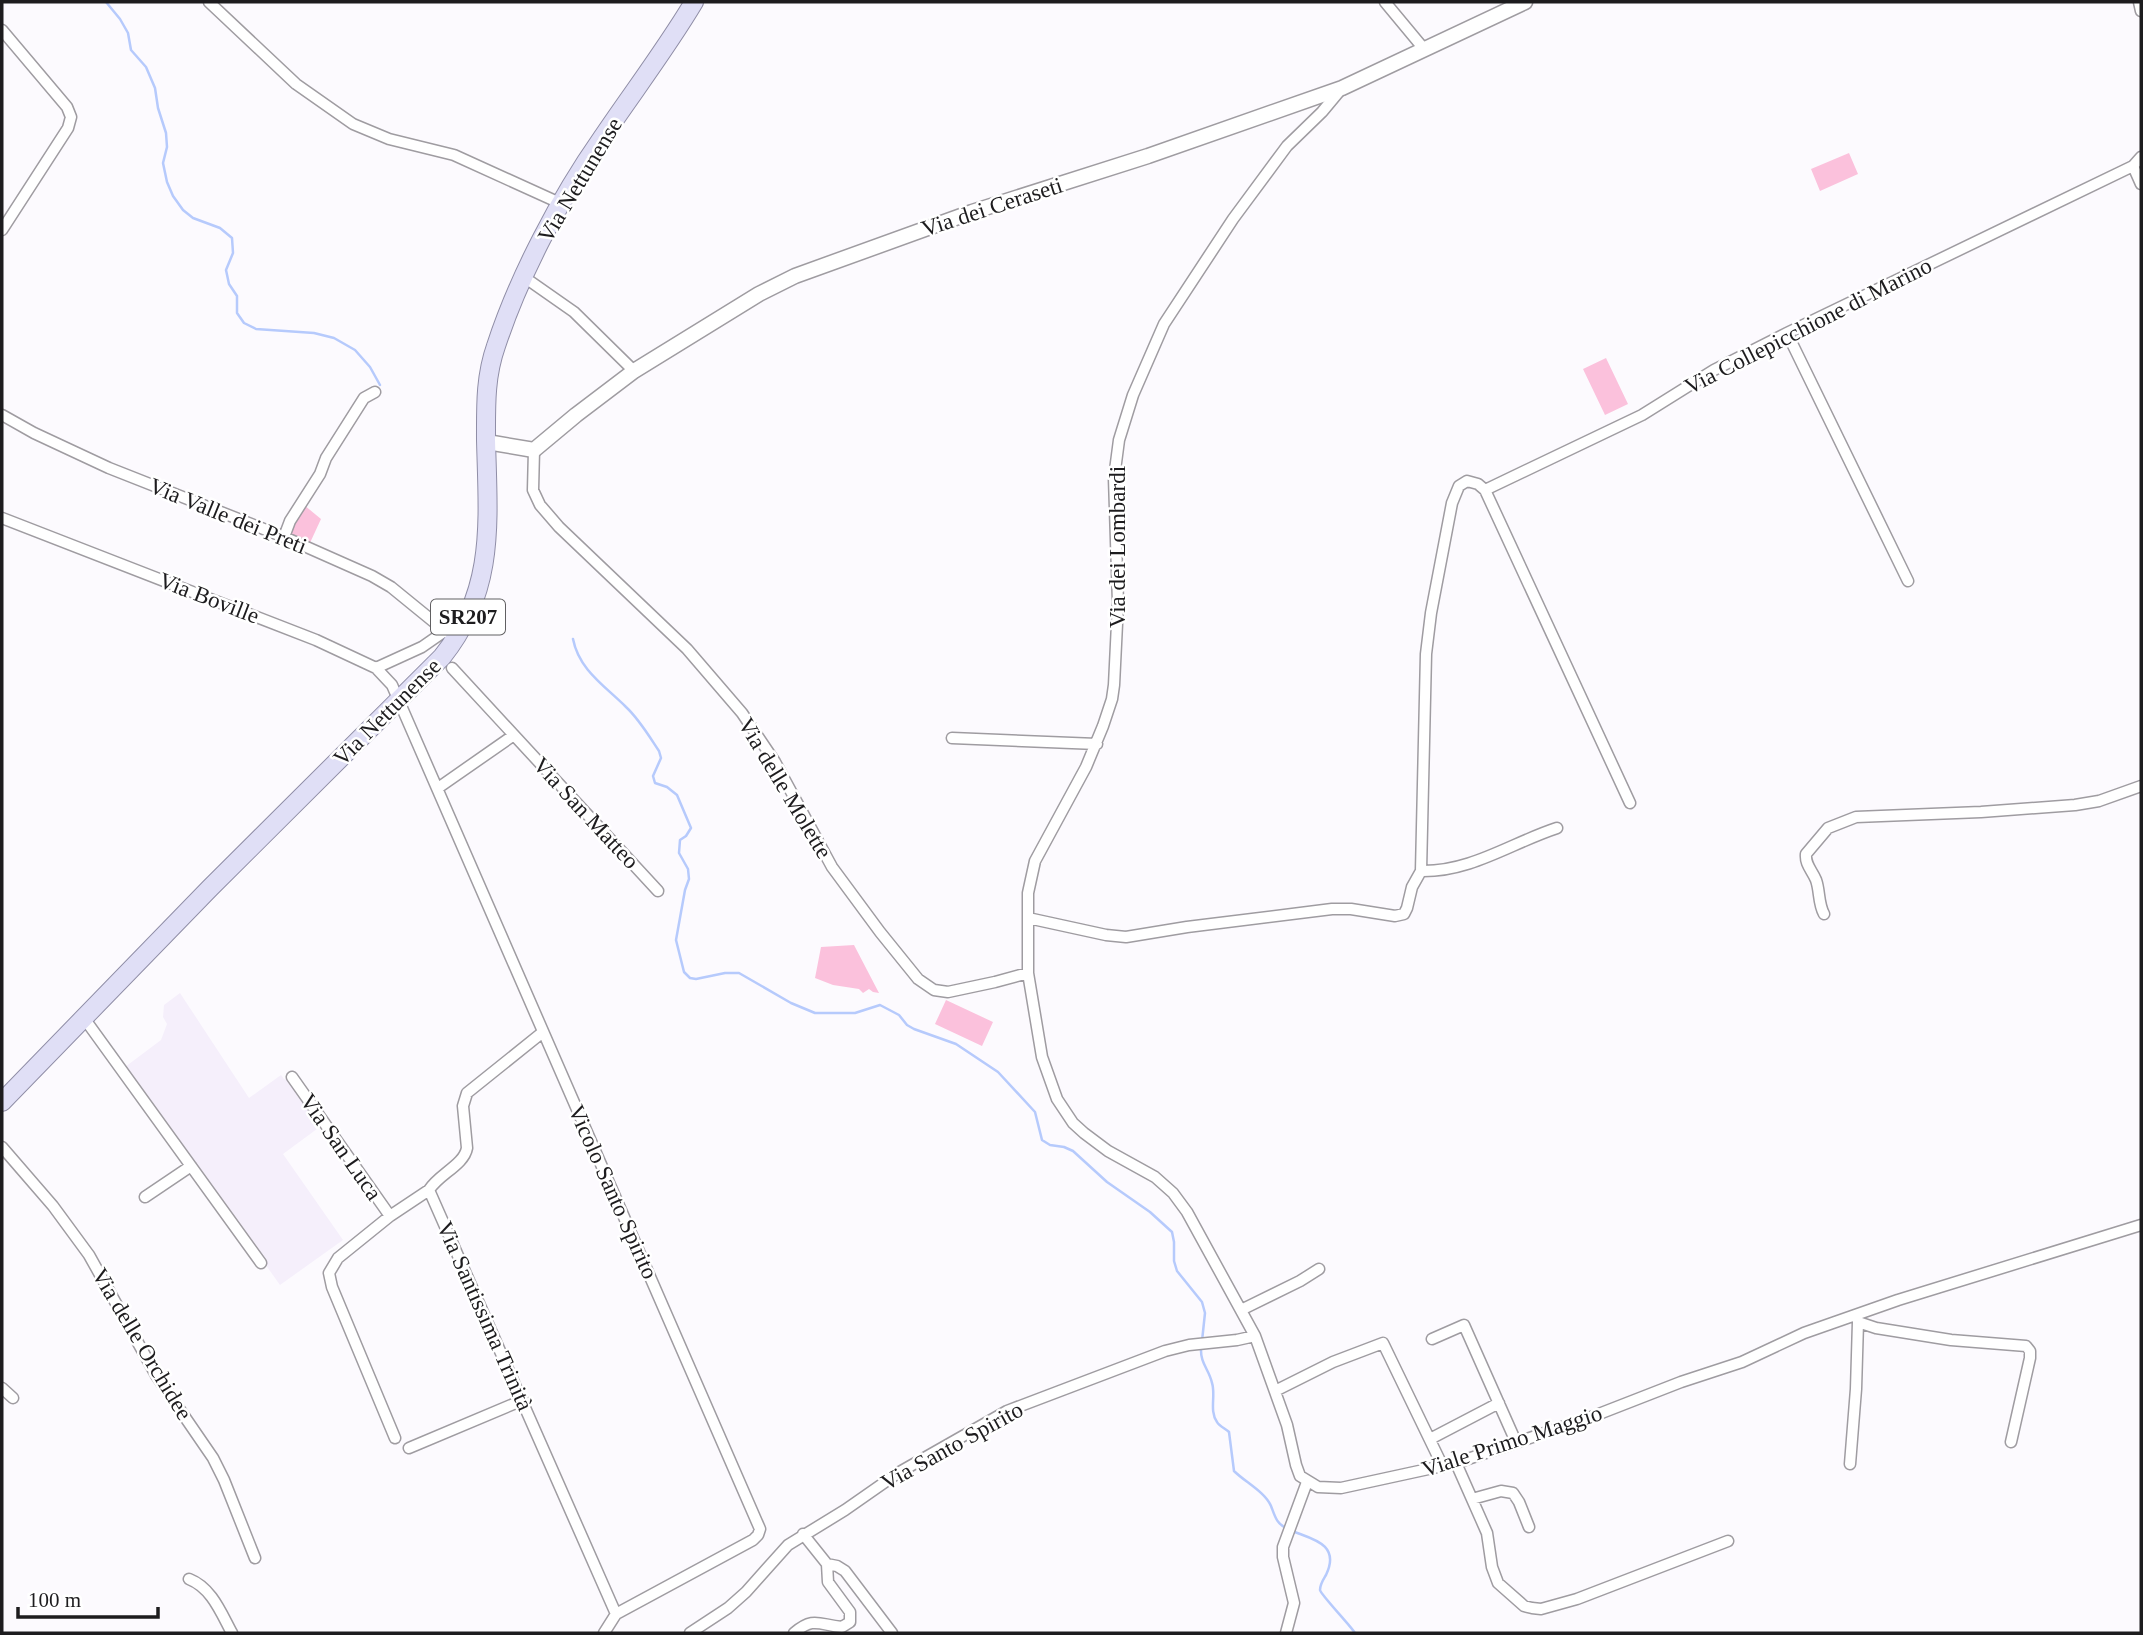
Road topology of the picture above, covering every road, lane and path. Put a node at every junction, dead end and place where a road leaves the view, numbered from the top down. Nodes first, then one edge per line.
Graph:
1 (209, 2) edge
2 (694, 2) edge
3 (1385, 2) edge
4 (1525, 2) edge
5 (2139, 2) edge
6 (2141, 11) edge
7 (2, 30) edge
8 (1424, 49) junction
9 (1342, 88) junction
10 (2141, 157) edge
11 (2133, 166) junction
12 (2141, 184) edge
13 (562, 204) junction
14 (2, 230) edge
15 (524, 277) junction
16 (1787, 332) junction
17 (634, 370) junction
18 (375, 392) dead end
19 (2, 415) edge
20 (486, 442) junction
21 (534, 450) junction
22 (1485, 490) junction
23 (2, 518) edge
24 (284, 537) junction
25 (1908, 580) dead end
26 (451, 634) junction
27 (376, 668) junction
28 (452, 668) dead end
29 (398, 701) junction
30 (514, 735) junction
31 (952, 738) dead end
32 (1097, 744) junction
33 (2141, 786) edge
34 (439, 788) junction
35 (1630, 803) dead end
36 (1557, 828) dead end
37 (1421, 871) junction
38 (658, 891) dead end
39 (1824, 914) dead end
40 (1028, 918) junction
41 (1028, 973) junction
42 (84, 1018) junction
43 (543, 1032) junction
44 (292, 1077) dead end
45 (2, 1102) edge
46 (2, 1147) edge
47 (191, 1166) junction
48 (429, 1190) junction
49 (145, 1197) dead end
50 (390, 1216) junction
51 (2141, 1224) edge
52 (261, 1263) dead end
53 (1319, 1269) dead end
54 (1241, 1310) junction
55 (1858, 1319) junction
56 (1255, 1336) junction
57 (1432, 1339) dead end
58 (2, 1388) edge
59 (1275, 1391) junction
60 (13, 1398) dead end
61 (523, 1400) junction
62 (1499, 1403) junction
63 (395, 1438) dead end
64 (1430, 1439) junction
65 (1516, 1442) junction
66 (2011, 1442) dead end
67 (409, 1448) dead end
68 (1456, 1463) junction
69 (1850, 1464) dead end
70 (1443, 1467) junction
71 (1307, 1482) junction
72 (1472, 1499) junction
73 (1529, 1527) dead end
74 (803, 1534) junction
75 (1728, 1541) dead end
76 (255, 1558) dead end
77 (827, 1564) junction
78 (188, 1580) dead end
79 (616, 1614) junction
80 (232, 1633) edge
81 (604, 1633) edge
82 (690, 1633) edge
83 (794, 1633) edge
84 (892, 1633) edge
85 (1286, 1633) edge

1 - 13 street
2 - 13 main road, Via Nettunense / SR207
3 - 8 street
4 - 8 street, Via dei Ceraseti
5 - 6 street
7 - 14 street
8 - 9 street, Via dei Ceraseti
9 - 17 street, Via dei Ceraseti
9 - 32 street, Via dei Lombardi
10 - 11 street
11 - 12 street
11 - 16 street, Via Collepicchione di Marino
13 - 15 main road, Via Nettunense / SR207
15 - 17 street
15 - 20 main road, Via Nettunense / SR207
16 - 22 street, Via Collepicchione di Marino
16 - 25 street
17 - 21 street, Via dei Ceraseti
18 - 24 street
19 - 24 street, Via Valle dei Preti
20 - 21 street
20 - 26 main road, Via Nettunense / SR207
21 - 41 street, Via delle Molette
22 - 35 street
22 - 37 street, Via Collepicchione di Marino
23 - 27 street, Via Boville
24 - 26 street, Via Valle dei Preti
26 - 27 street
26 - 29 main road, Via Nettunense / SR207
27 - 29 street
28 - 30 street, Via San Matteo
29 - 34 street, Vicolo Santo Spirito
29 - 42 main road, Via Nettunense / SR207
30 - 34 street, Via San Matteo
30 - 38 street, Via San Matteo
31 - 32 street
32 - 40 street, Via dei Lombardi
33 - 39 street
34 - 43 street, Vicolo Santo Spirito
36 - 37 street
37 - 40 street, Via Collepicchione di Marino
40 - 41 street, Via dei Lombardi
41 - 54 street
42 - 45 main road, Via Nettunense / SR207
42 - 47 street
43 - 48 street
43 - 79 street, Vicolo Santo Spirito
44 - 50 street, Via San Luca
46 - 76 street, Via delle Orchidee
47 - 49 street
47 - 52 street
48 - 50 street
48 - 61 street, Via Santissima Trinità
50 - 63 street
51 - 55 street, Viale Primo Maggio
53 - 54 street
54 - 56 street
55 - 65 street, Viale Primo Maggio
55 - 66 street
55 - 69 street
56 - 59 street
56 - 74 street, Via Santo Spirito
57 - 62 street
58 - 60 street
59 - 64 street
59 - 71 street
61 - 67 street
61 - 79 street, Via Santissima Trinità
62 - 64 street
62 - 65 street
64 - 70 street
65 - 68 street, Viale Primo Maggio
68 - 70 street, Viale Primo Maggio
68 - 72 street
70 - 71 street, Viale Primo Maggio
71 - 85 street
72 - 73 street
72 - 75 street
74 - 77 street
74 - 82 street, Via Santo Spirito
77 - 83 street
77 - 84 street
78 - 80 street
79 - 81 street

